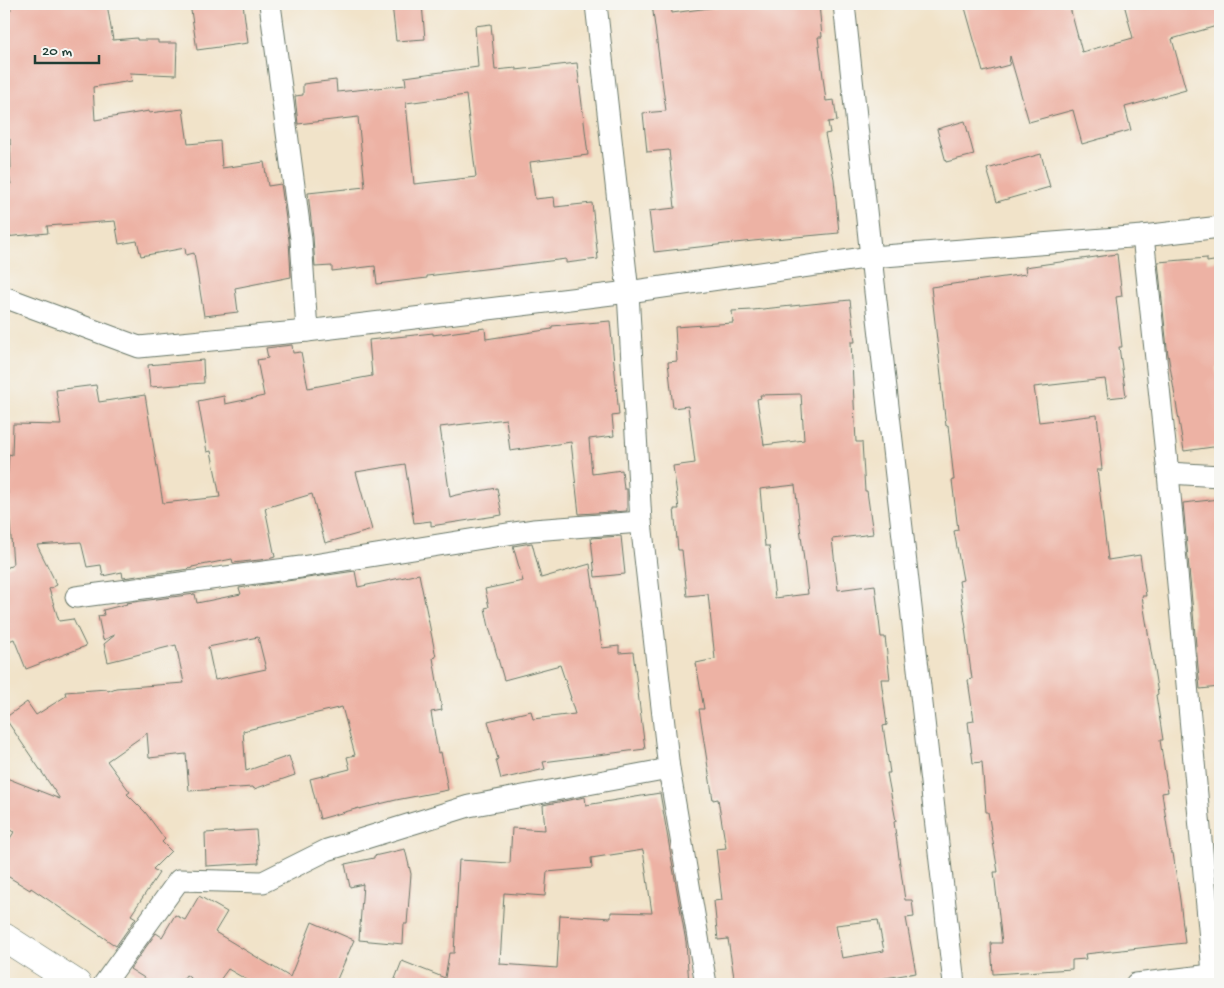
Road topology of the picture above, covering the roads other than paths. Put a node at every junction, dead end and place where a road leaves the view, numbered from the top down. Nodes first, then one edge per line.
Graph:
1 (270, 4) edge
2 (596, 4) edge
3 (844, 4) edge
4 (1220, 227) edge
5 (1143, 236) junction
6 (871, 257) junction
7 (628, 292) junction
8 (4, 297) edge
9 (307, 330) junction
10 (623, 330) dead end
11 (1168, 473) junction
12 (1220, 476) edge
13 (641, 522) junction
14 (76, 597) dead end
15 (669, 769) junction
16 (701, 881) dead end
17 (4, 937) edge
18 (1216, 978) edge
19 (77, 984) edge
20 (104, 984) edge
21 (706, 984) edge
22 (954, 984) edge
23 (1136, 984) edge

1 - 9 street
2 - 7 street
3 - 6 street
4 - 5 street
5 - 6 street
5 - 11 street
6 - 7 street
6 - 22 street
7 - 9 street
7 - 13 street
8 - 9 street
10 - 13 street
11 - 12 street
11 - 18 street
13 - 14 street
13 - 15 street
15 - 16 street
15 - 20 street
15 - 21 street
17 - 19 street
18 - 23 street

